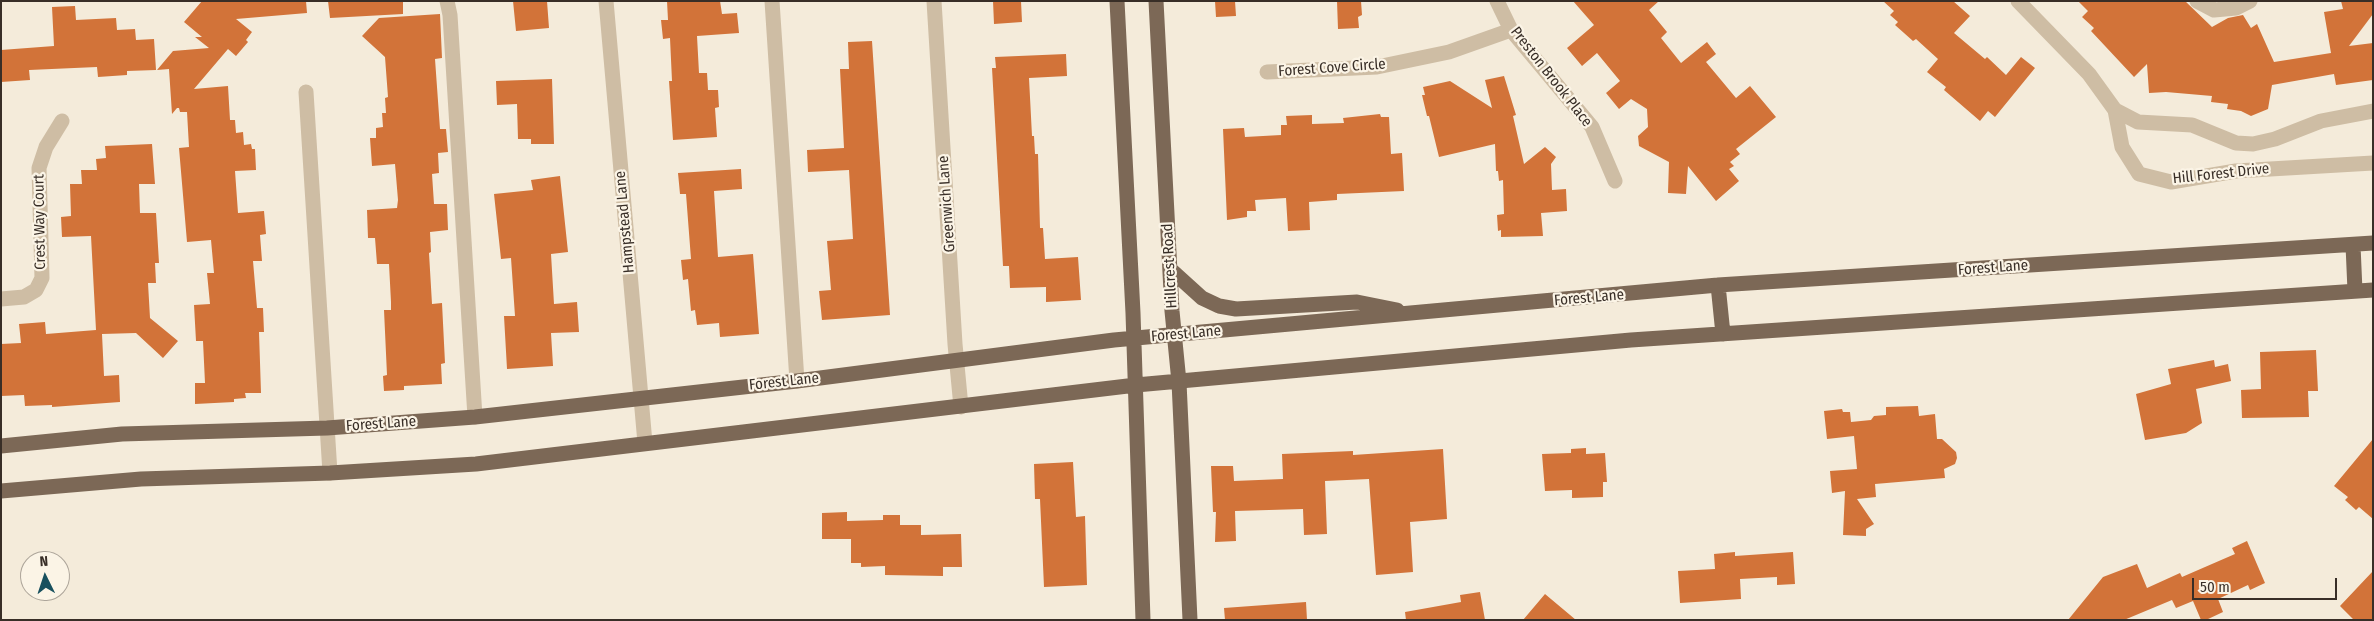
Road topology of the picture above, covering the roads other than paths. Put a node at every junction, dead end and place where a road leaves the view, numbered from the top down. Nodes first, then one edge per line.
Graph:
1 (447, 1) edge
2 (606, 1) edge
3 (772, 1) edge
4 (934, 1) edge
5 (1117, 1) edge
6 (1156, 1) edge
7 (1497, 1) edge
8 (2018, 1) edge
9 (2197, 1) edge
10 (2250, 1) edge
11 (1512, 30) junction
12 (1267, 72) dead end
13 (306, 92) dead end
14 (2115, 110) junction
15 (2373, 111) edge
16 (62, 120) dead end
17 (2373, 163) edge
18 (1614, 181) dead end
19 (2373, 243) edge
20 (2353, 245) junction
21 (1170, 269) junction
22 (1718, 285) junction
23 (2373, 290) edge
24 (2355, 291) junction
25 (1, 299) edge
26 (1416, 314) junction
27 (1723, 334) junction
28 (1174, 335) junction
29 (1134, 338) junction
30 (957, 361) junction
31 (796, 381) junction
32 (1179, 382) junction
33 (1136, 385) junction
34 (640, 398) junction
35 (961, 407) junction
36 (475, 417) junction
37 (326, 428) junction
38 (645, 443) junction
39 (1, 446) edge
40 (330, 473) junction
41 (1, 491) edge
42 (1143, 620) edge
43 (1190, 620) edge

1 - 36 street
2 - 34 street, Hampstead Lane
3 - 31 street
4 - 30 street, Greenwich Lane
5 - 29 main road
6 - 21 main road, Hillcrest Road
7 - 11 street, Preston Brook Place
8 - 14 street, Hill Forest Drive
9 - 10 street
11 - 12 street, Forest Cove Circle
11 - 18 street, Preston Brook Place
13 - 37 street
14 - 15 street, Hill Forest Drive
14 - 17 street, Hill Forest Drive
16 - 25 street, Crest Way Court
19 - 20 main road, Forest Lane
20 - 22 main road, Forest Lane
20 - 24 main road
21 - 26 main road
21 - 28 main road, Hillcrest Road
22 - 26 main road, Forest Lane
22 - 27 main road
23 - 24 main road
24 - 27 main road
26 - 28 main road, Forest Lane
27 - 32 main road
28 - 29 main road, Forest Lane
28 - 32 main road, Hillcrest Road
29 - 30 main road, Forest Lane
29 - 33 main road
30 - 31 main road, Forest Lane
30 - 35 street, Greenwich Lane
31 - 34 main road, Forest Lane
32 - 33 main road
32 - 43 main road, Hillcrest Road
33 - 35 main road
33 - 42 main road
34 - 36 main road, Forest Lane
34 - 38 street, Hampstead Lane
35 - 38 main road
36 - 37 main road, Forest Lane
37 - 39 main road, Forest Lane
37 - 40 street
38 - 40 main road
40 - 41 main road

